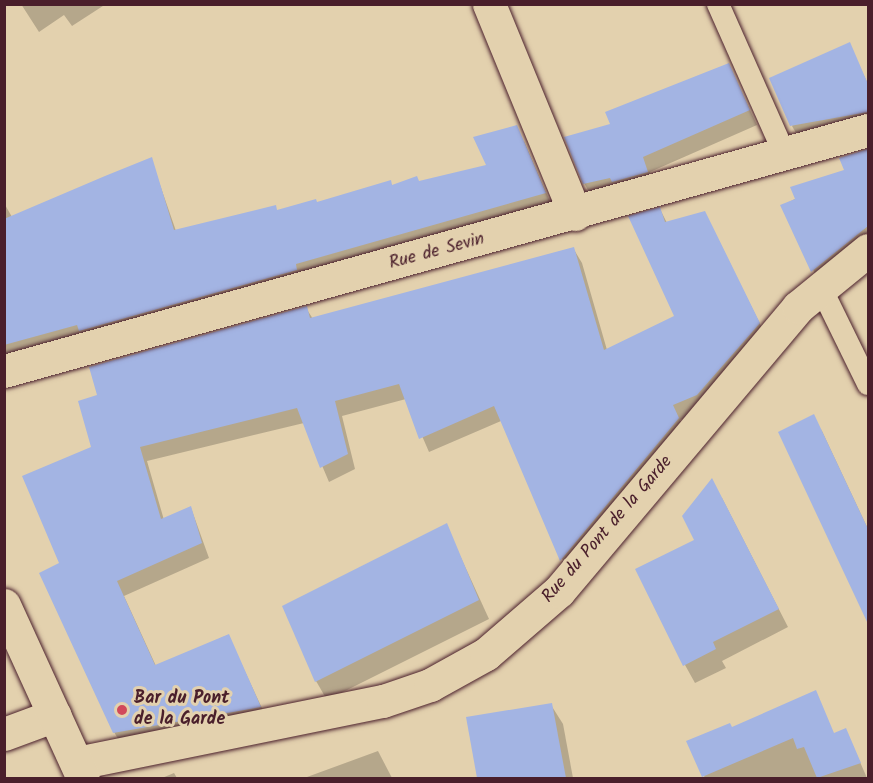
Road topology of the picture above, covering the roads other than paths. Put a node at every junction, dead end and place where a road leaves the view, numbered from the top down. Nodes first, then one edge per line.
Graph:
1 (489, 4) edge
2 (718, 4) edge
3 (868, 130) edge
4 (784, 153) junction
5 (575, 214) junction
6 (868, 250) edge
7 (821, 288) junction
8 (4, 371) edge
9 (868, 384) edge
10 (4, 605) edge
11 (55, 715) junction
12 (4, 734) edge
13 (80, 771) edge

1 - 5 street
2 - 4 lane
3 - 4 street, Rue de Sevin
4 - 5 street, Rue de Sevin
5 - 8 street, Rue de Sevin
6 - 7 street, Rue du Pont de la Garde
7 - 9 lane
7 - 13 street, Rue du Pont de la Garde
10 - 11 street
11 - 12 street
11 - 13 street

